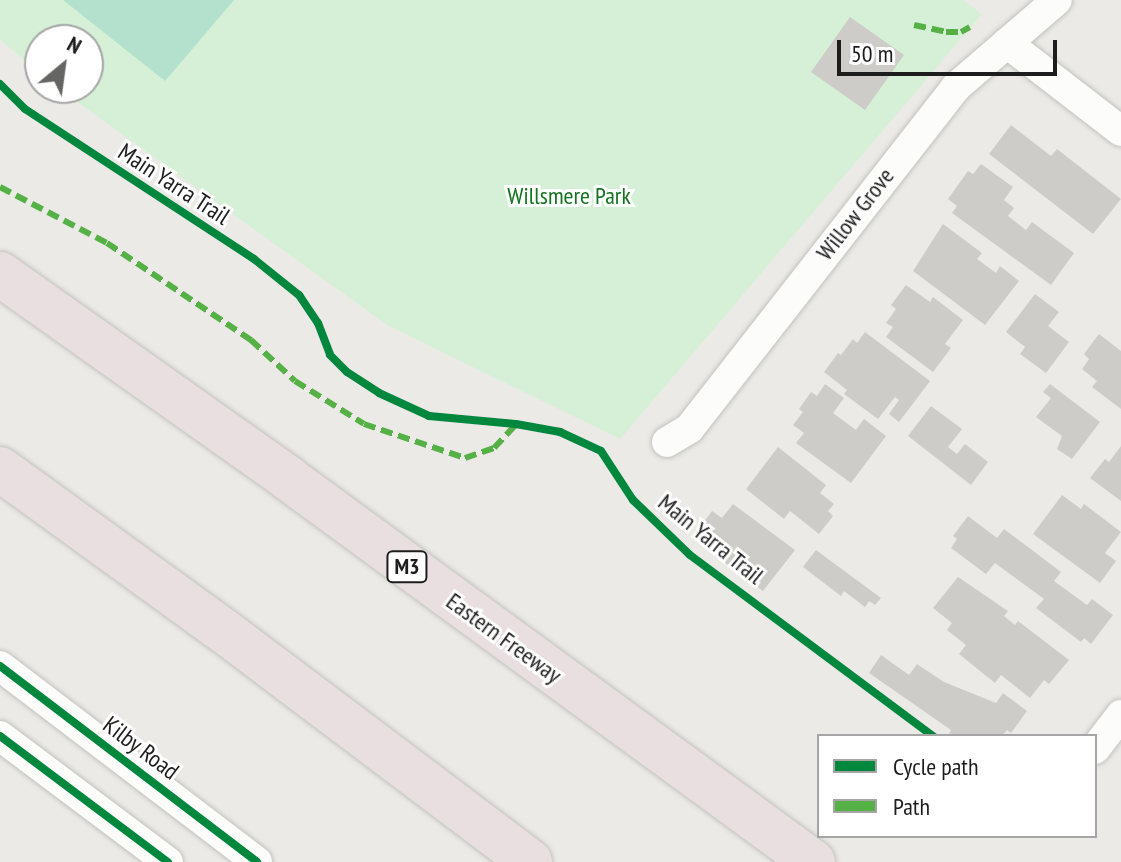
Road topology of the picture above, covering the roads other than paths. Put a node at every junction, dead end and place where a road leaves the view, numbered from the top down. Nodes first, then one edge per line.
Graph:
1 (1057, 0) edge
2 (1007, 43) junction
3 (1121, 131) edge
4 (0, 274) edge
5 (667, 442) dead end
6 (0, 469) edge
7 (0, 666) edge
8 (1121, 715) edge
9 (0, 736) edge
10 (1097, 746) edge
11 (168, 862) edge
12 (257, 862) edge
13 (530, 862) edge
14 (813, 862) edge

1 - 2 street, Willow Grove
2 - 3 street
2 - 5 street, Willow Grove
4 - 14 highway, Eastern Freeway / M3
6 - 13 highway
7 - 12 street, Kilby Road
8 - 10 street
9 - 11 street

